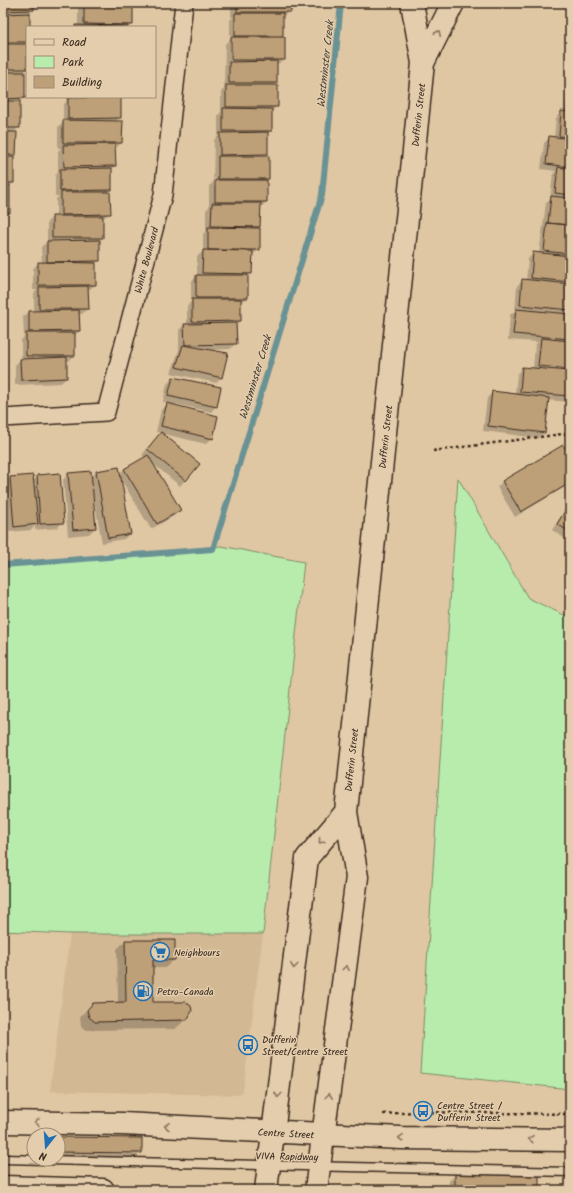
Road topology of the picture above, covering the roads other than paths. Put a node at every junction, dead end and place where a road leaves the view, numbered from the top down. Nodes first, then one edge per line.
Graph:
1 (184, 3) edge
2 (412, 3) edge
3 (453, 3) edge
4 (423, 63) junction
5 (3, 418) edge
6 (346, 812) junction
7 (3, 1122) edge
8 (206, 1128) junction
9 (273, 1132) junction
10 (324, 1135) junction
11 (570, 1140) edge
12 (3, 1159) edge
13 (269, 1165) junction
14 (319, 1166) junction
15 (570, 1172) edge
16 (3, 1186) edge
17 (103, 1190) edge
18 (266, 1190) edge
19 (279, 1190) edge
20 (316, 1190) edge

1 - 5 street, White Boulevard
2 - 4 main road, Dufferin Street
4 -> 3 main road, Dufferin Street
4 - 6 main road, Dufferin Street
6 -> 9 main road
10 -> 6 main road, Dufferin Street
8 -> 7 main road, Centre Street
8 - 9 main road, Centre Street
8 - 13 main road
9 - 10 main road, Centre Street
9 - 13 main road
11 -> 10 main road, Centre Street
10 - 14 main road, Dufferin Street
12 - 13 lane, VIVA Rapidway
13 - 14 lane, VIVA Rapidway
13 - 18 main road
13 - 19 main road
14 - 15 lane, VIVA Rapidway
14 - 20 main road, Dufferin Street
16 - 17 main road

